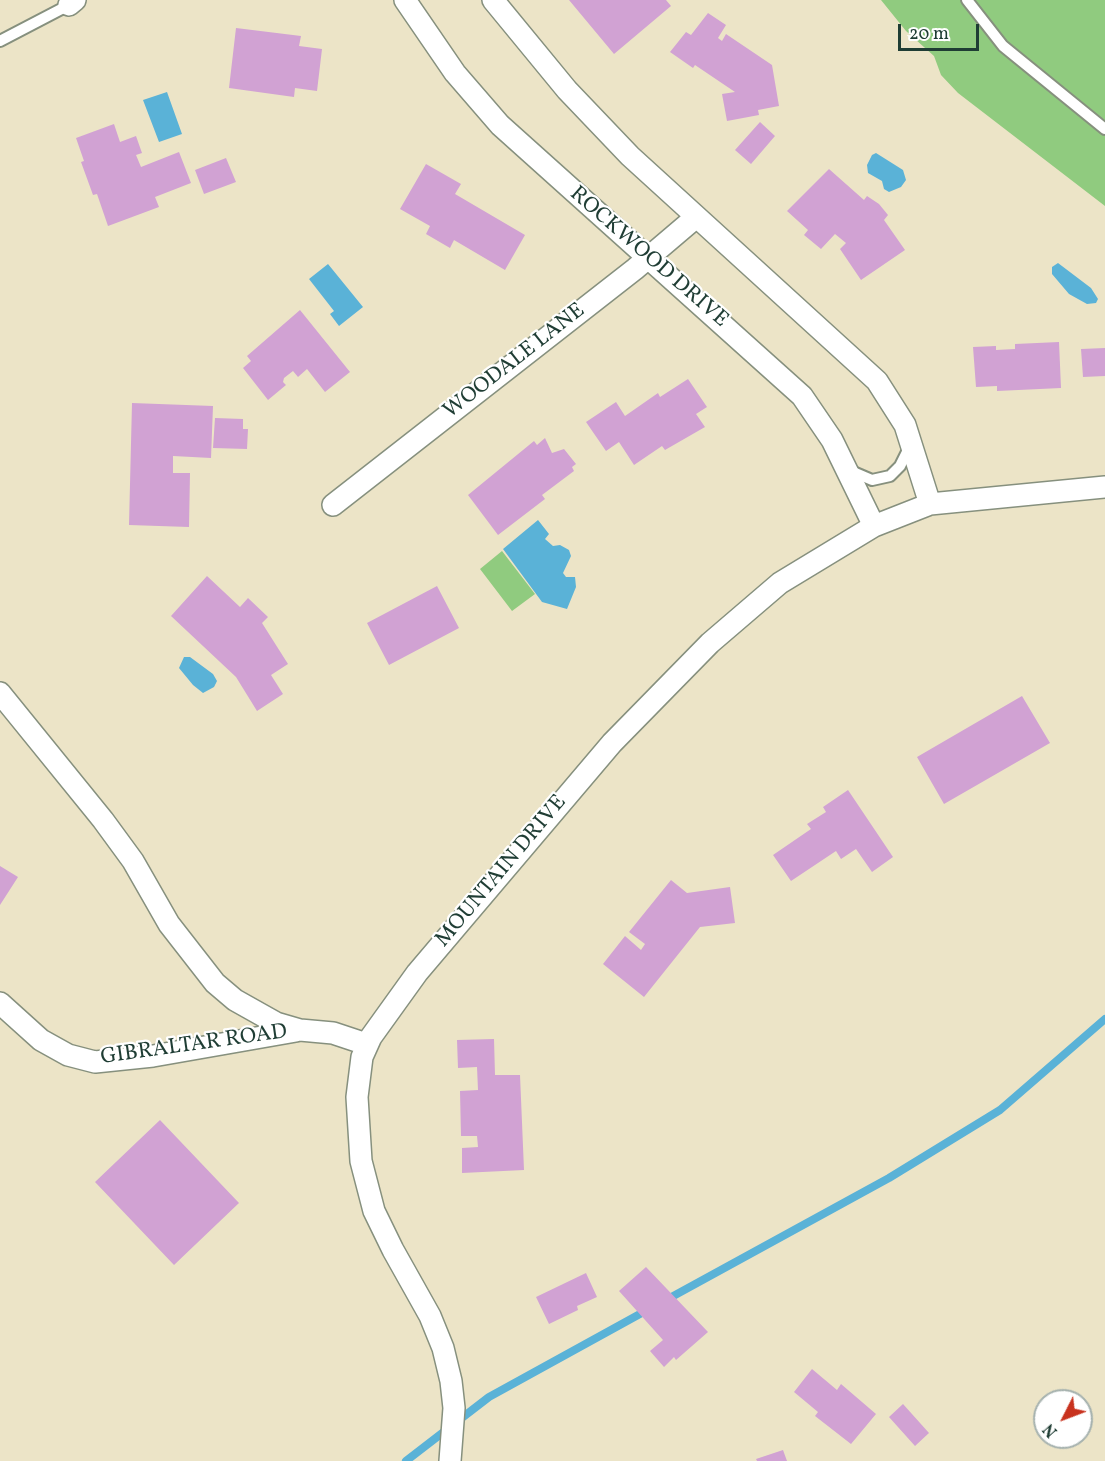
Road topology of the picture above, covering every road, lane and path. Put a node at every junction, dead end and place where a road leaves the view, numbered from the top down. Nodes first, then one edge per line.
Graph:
1 (405, 0) edge
2 (493, 0) edge
3 (967, 0) edge
4 (72, 2) edge
5 (0, 41) edge
6 (1105, 129) edge
7 (695, 218) junction
8 (648, 257) junction
9 (911, 440) junction
10 (848, 469) junction
11 (1105, 487) edge
12 (930, 504) junction
13 (333, 505) dead end
14 (874, 526) junction
15 (0, 693) edge
16 (0, 1003) edge
17 (300, 1030) junction
18 (366, 1044) junction
19 (450, 1461) edge

1 - 8 street, ROCKWOOD DRIVE
2 - 7 street
3 - 6 lane
4 - 5 lane
7 - 8 street, WOODALE LANE
7 - 9 street
8 - 10 street, ROCKWOOD DRIVE
8 - 13 street, WOODALE LANE
9 - 10 lane
9 - 12 street
10 - 14 street, ROCKWOOD DRIVE
11 - 12 street, MOUNTAIN DRIVE
12 - 14 street, MOUNTAIN DRIVE
14 - 18 street, MOUNTAIN DRIVE
15 - 17 street
16 - 17 street, GIBRALTAR ROAD
17 - 18 street
18 - 19 street

